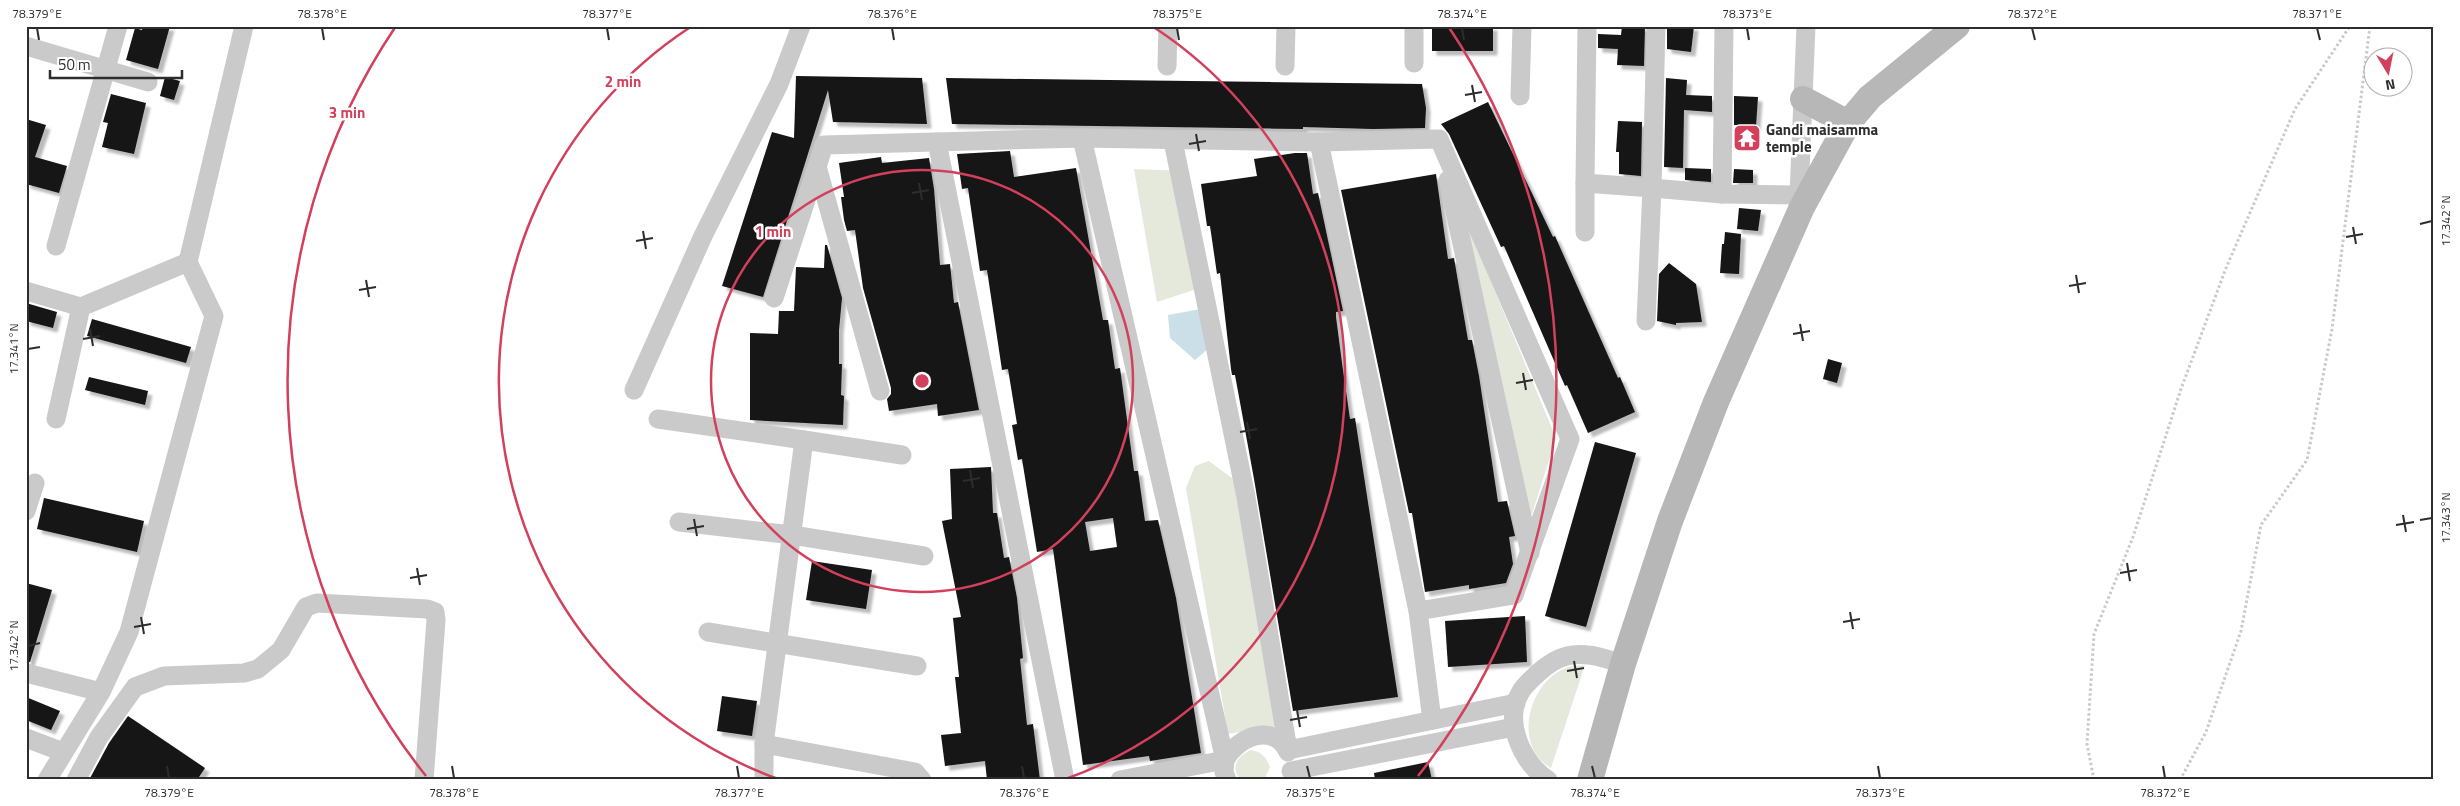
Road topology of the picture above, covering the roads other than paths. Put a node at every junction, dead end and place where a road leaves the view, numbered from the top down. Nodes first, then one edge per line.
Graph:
1 (118, 26) edge
2 (244, 26) edge
3 (801, 26) edge
4 (1168, 26) edge
5 (1286, 26) edge
6 (1414, 26) edge
7 (1522, 26) edge
8 (1587, 26) edge
9 (1656, 26) edge
10 (1724, 26) edge
11 (1806, 26) edge
12 (1957, 26) edge
13 (26, 46) edge
14 (1414, 63) dead end
15 (1167, 66) dead end
16 (1285, 66) dead end
17 (106, 70) junction
18 (148, 82) dead end
19 (1520, 96) dead end
20 (1803, 99) junction
21 (1848, 123) junction
22 (1082, 138) junction
23 (1439, 139) junction
24 (1173, 141) junction
25 (937, 142) junction
26 (1319, 142) junction
27 (818, 170) junction
28 (1585, 183) junction
29 (1652, 188) junction
30 (1722, 194) junction
31 (1801, 201) junction
32 (1585, 232) dead end
33 (56, 246) dead end
34 (188, 262) junction
35 (26, 291) edge
36 (774, 298) dead end
37 (81, 307) junction
38 (1646, 321) dead end
39 (634, 390) dead end
40 (880, 391) dead end
41 (56, 419) dead end
42 (658, 419) dead end
43 (804, 440) junction
44 (902, 455) dead end
45 (35, 483) dead end
46 (26, 511) edge
47 (679, 522) dead end
48 (792, 535) junction
49 (1530, 553) junction
50 (924, 556) dead end
51 (1418, 611) junction
52 (708, 632) dead end
53 (778, 643) junction
54 (1624, 664) junction
55 (917, 666) dead end
56 (26, 673) edge
57 (101, 692) junction
58 (1516, 703) junction
59 (1432, 720) junction
60 (1514, 727) junction
61 (26, 738) edge
62 (764, 744) junction
63 (1288, 750) junction
64 (63, 752) junction
65 (1225, 760) junction
66 (1290, 775) edge
67 (48, 780) edge
68 (76, 780) edge
69 (424, 780) edge
70 (764, 780) edge
71 (922, 780) edge
72 (1065, 780) edge
73 (1120, 780) edge
74 (1227, 780) edge
75 (1548, 780) edge
76 (1590, 780) edge

1 - 17 street
2 - 34 street
3 - 39 street
4 - 15 street
5 - 16 street
6 - 14 street
7 - 19 street
8 - 28 street
9 - 29 street
10 - 30 street
11 - 20 street
12 - 21 main road
13 - 17 street
17 - 18 street
17 - 33 street
20 - 21 main road
20 - 31 street
21 - 31 main road
22 - 24 street
22 - 25 street
22 - 65 street
23 - 26 street
23 - 49 street
23 - 49 street
24 - 26 street
24 - 63 street
25 - 27 street
25 - 72 street
26 - 51 street
27 - 36 street
27 - 40 street
28 - 29 street
28 - 32 street
29 - 30 street
29 - 38 street
30 - 31 street
31 - 54 main road
34 - 37 street
34 - 57 street
35 - 37 street
37 - 41 street
42 - 43 street
43 - 44 street
43 - 48 street
45 - 46 street
47 - 48 street
48 - 50 street
48 - 53 street
49 - 51 street
51 - 59 street
52 - 53 street
53 - 55 street
53 - 62 street
54 - 58 street
54 - 76 main road
56 - 57 street
57 - 64 street
58 - 59 street
58 - 60 street
59 - 63 street
60 - 66 street
60 - 75 street
61 - 64 street
62 - 70 street
62 - 71 street
63 - 65 street
63 - 66 street
64 - 67 street
65 - 73 street
65 - 74 street
68 - 69 street

